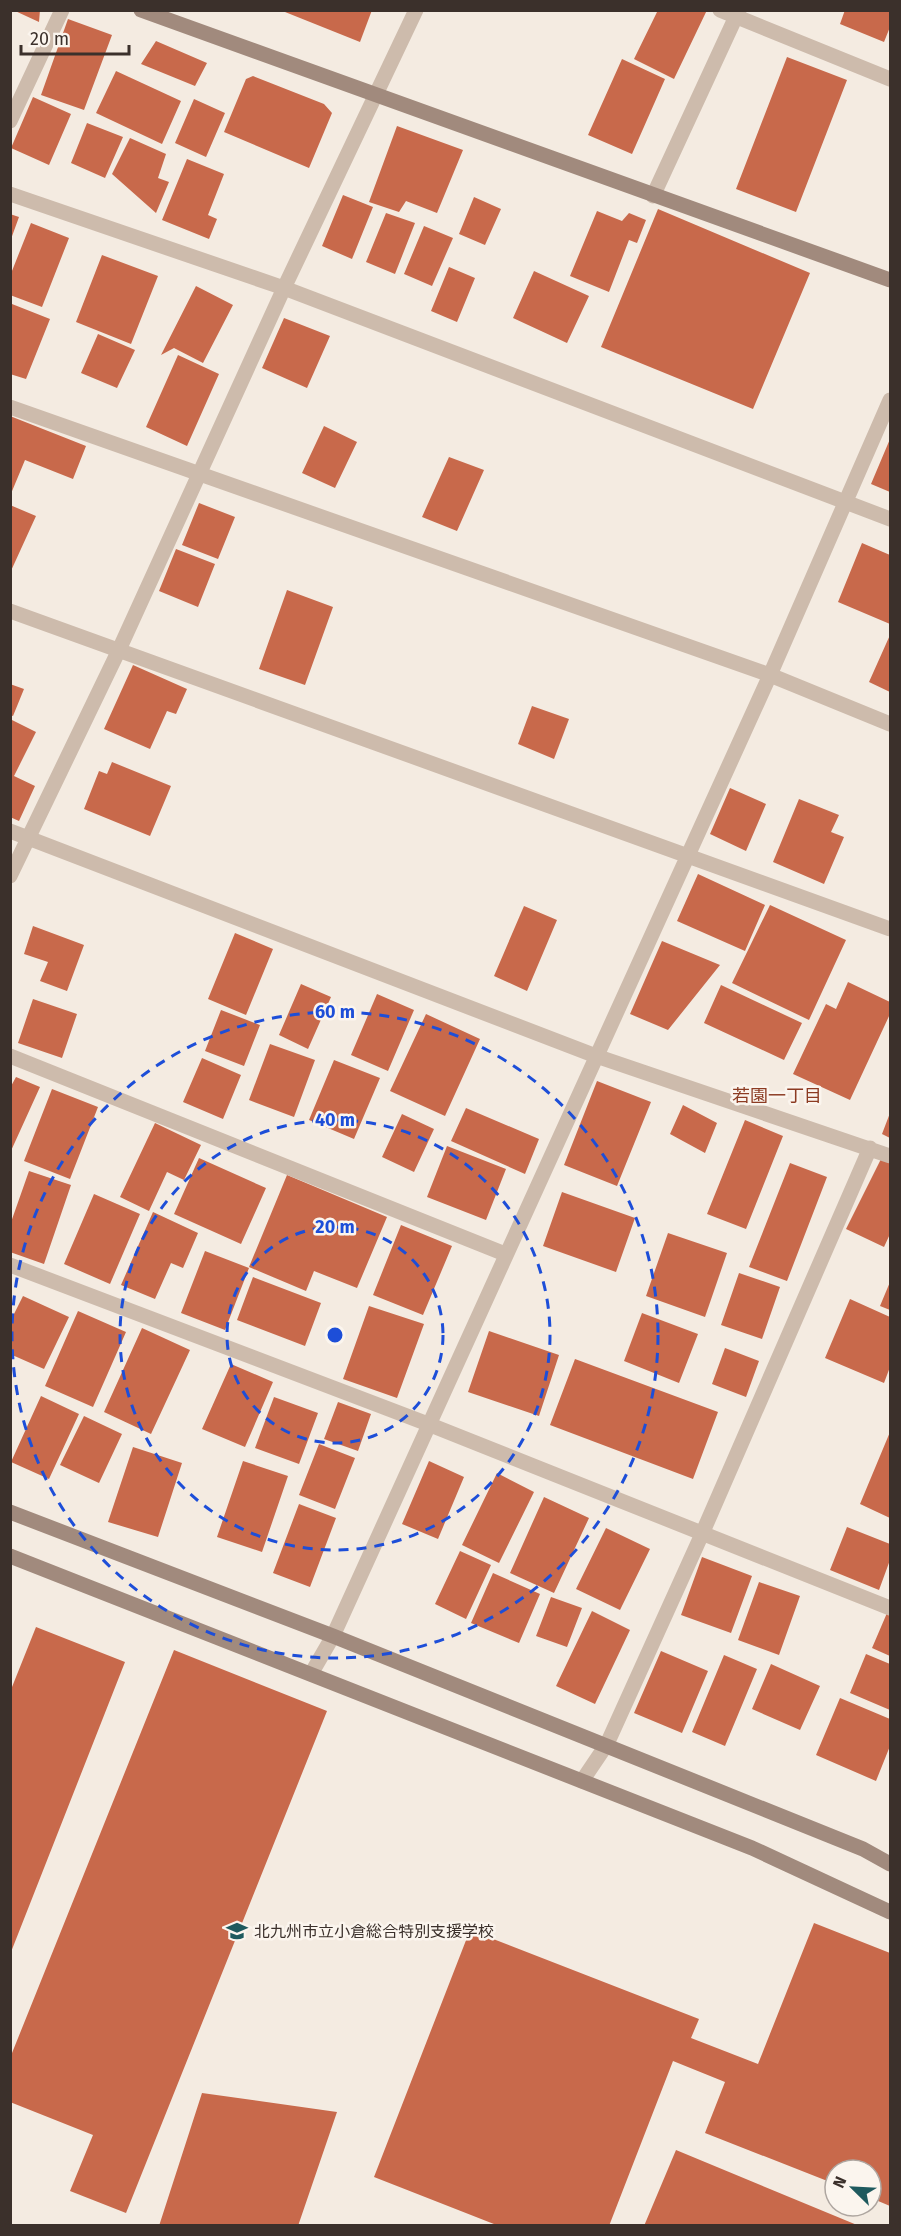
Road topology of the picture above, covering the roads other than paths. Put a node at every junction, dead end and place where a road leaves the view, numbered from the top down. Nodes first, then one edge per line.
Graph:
1 (62, 10) edge
2 (141, 10) edge
3 (416, 10) edge
4 (720, 10) edge
5 (737, 14) edge
6 (891, 79) edge
7 (377, 94) junction
8 (10, 121) edge
9 (10, 194) edge
10 (653, 196) junction
11 (891, 279) edge
12 (285, 288) junction
13 (891, 400) edge
14 (10, 407) edge
15 (199, 475) junction
16 (845, 501) junction
17 (891, 519) edge
18 (10, 611) edge
19 (118, 652) junction
20 (770, 675) junction
21 (891, 724) edge
22 (10, 831) edge
23 (30, 838) junction
24 (686, 855) junction
25 (10, 876) edge
26 (891, 929) edge
27 (10, 1056) edge
28 (596, 1056) junction
29 (870, 1148) junction
30 (891, 1156) edge
31 (505, 1254) junction
32 (10, 1265) edge
33 (428, 1424) junction
34 (10, 1512) edge
35 (702, 1534) junction
36 (10, 1556) edge
37 (891, 1608) edge
38 (333, 1636) junction
39 (311, 1674) junction
40 (607, 1744) junction
41 (582, 1781) junction
42 (891, 1864) edge
43 (891, 1912) edge

1 - 8 street
2 - 7 street
3 - 7 street
4 - 5 street
5 - 6 street
5 - 10 street
7 - 10 street
7 - 12 street
9 - 12 street
10 - 11 street
12 - 15 street
12 - 16 street
13 - 16 street
14 - 15 street
15 - 19 street
15 - 20 street
16 - 17 street
16 - 20 street
18 - 19 street
19 - 23 street
19 - 24 street
20 - 21 street
20 - 24 street
22 - 23 street
23 - 25 street
23 - 28 street
24 - 26 street
24 - 28 street
27 - 31 street
28 - 29 street
28 - 31 street
29 - 30 street
29 - 35 street
31 - 33 street
32 - 33 street
33 - 35 street
33 - 38 street
34 - 38 street
35 - 37 street
35 - 40 street
36 - 39 street
38 - 39 street
38 - 40 street
39 - 41 street
40 - 41 street
40 - 42 street
41 - 43 street

